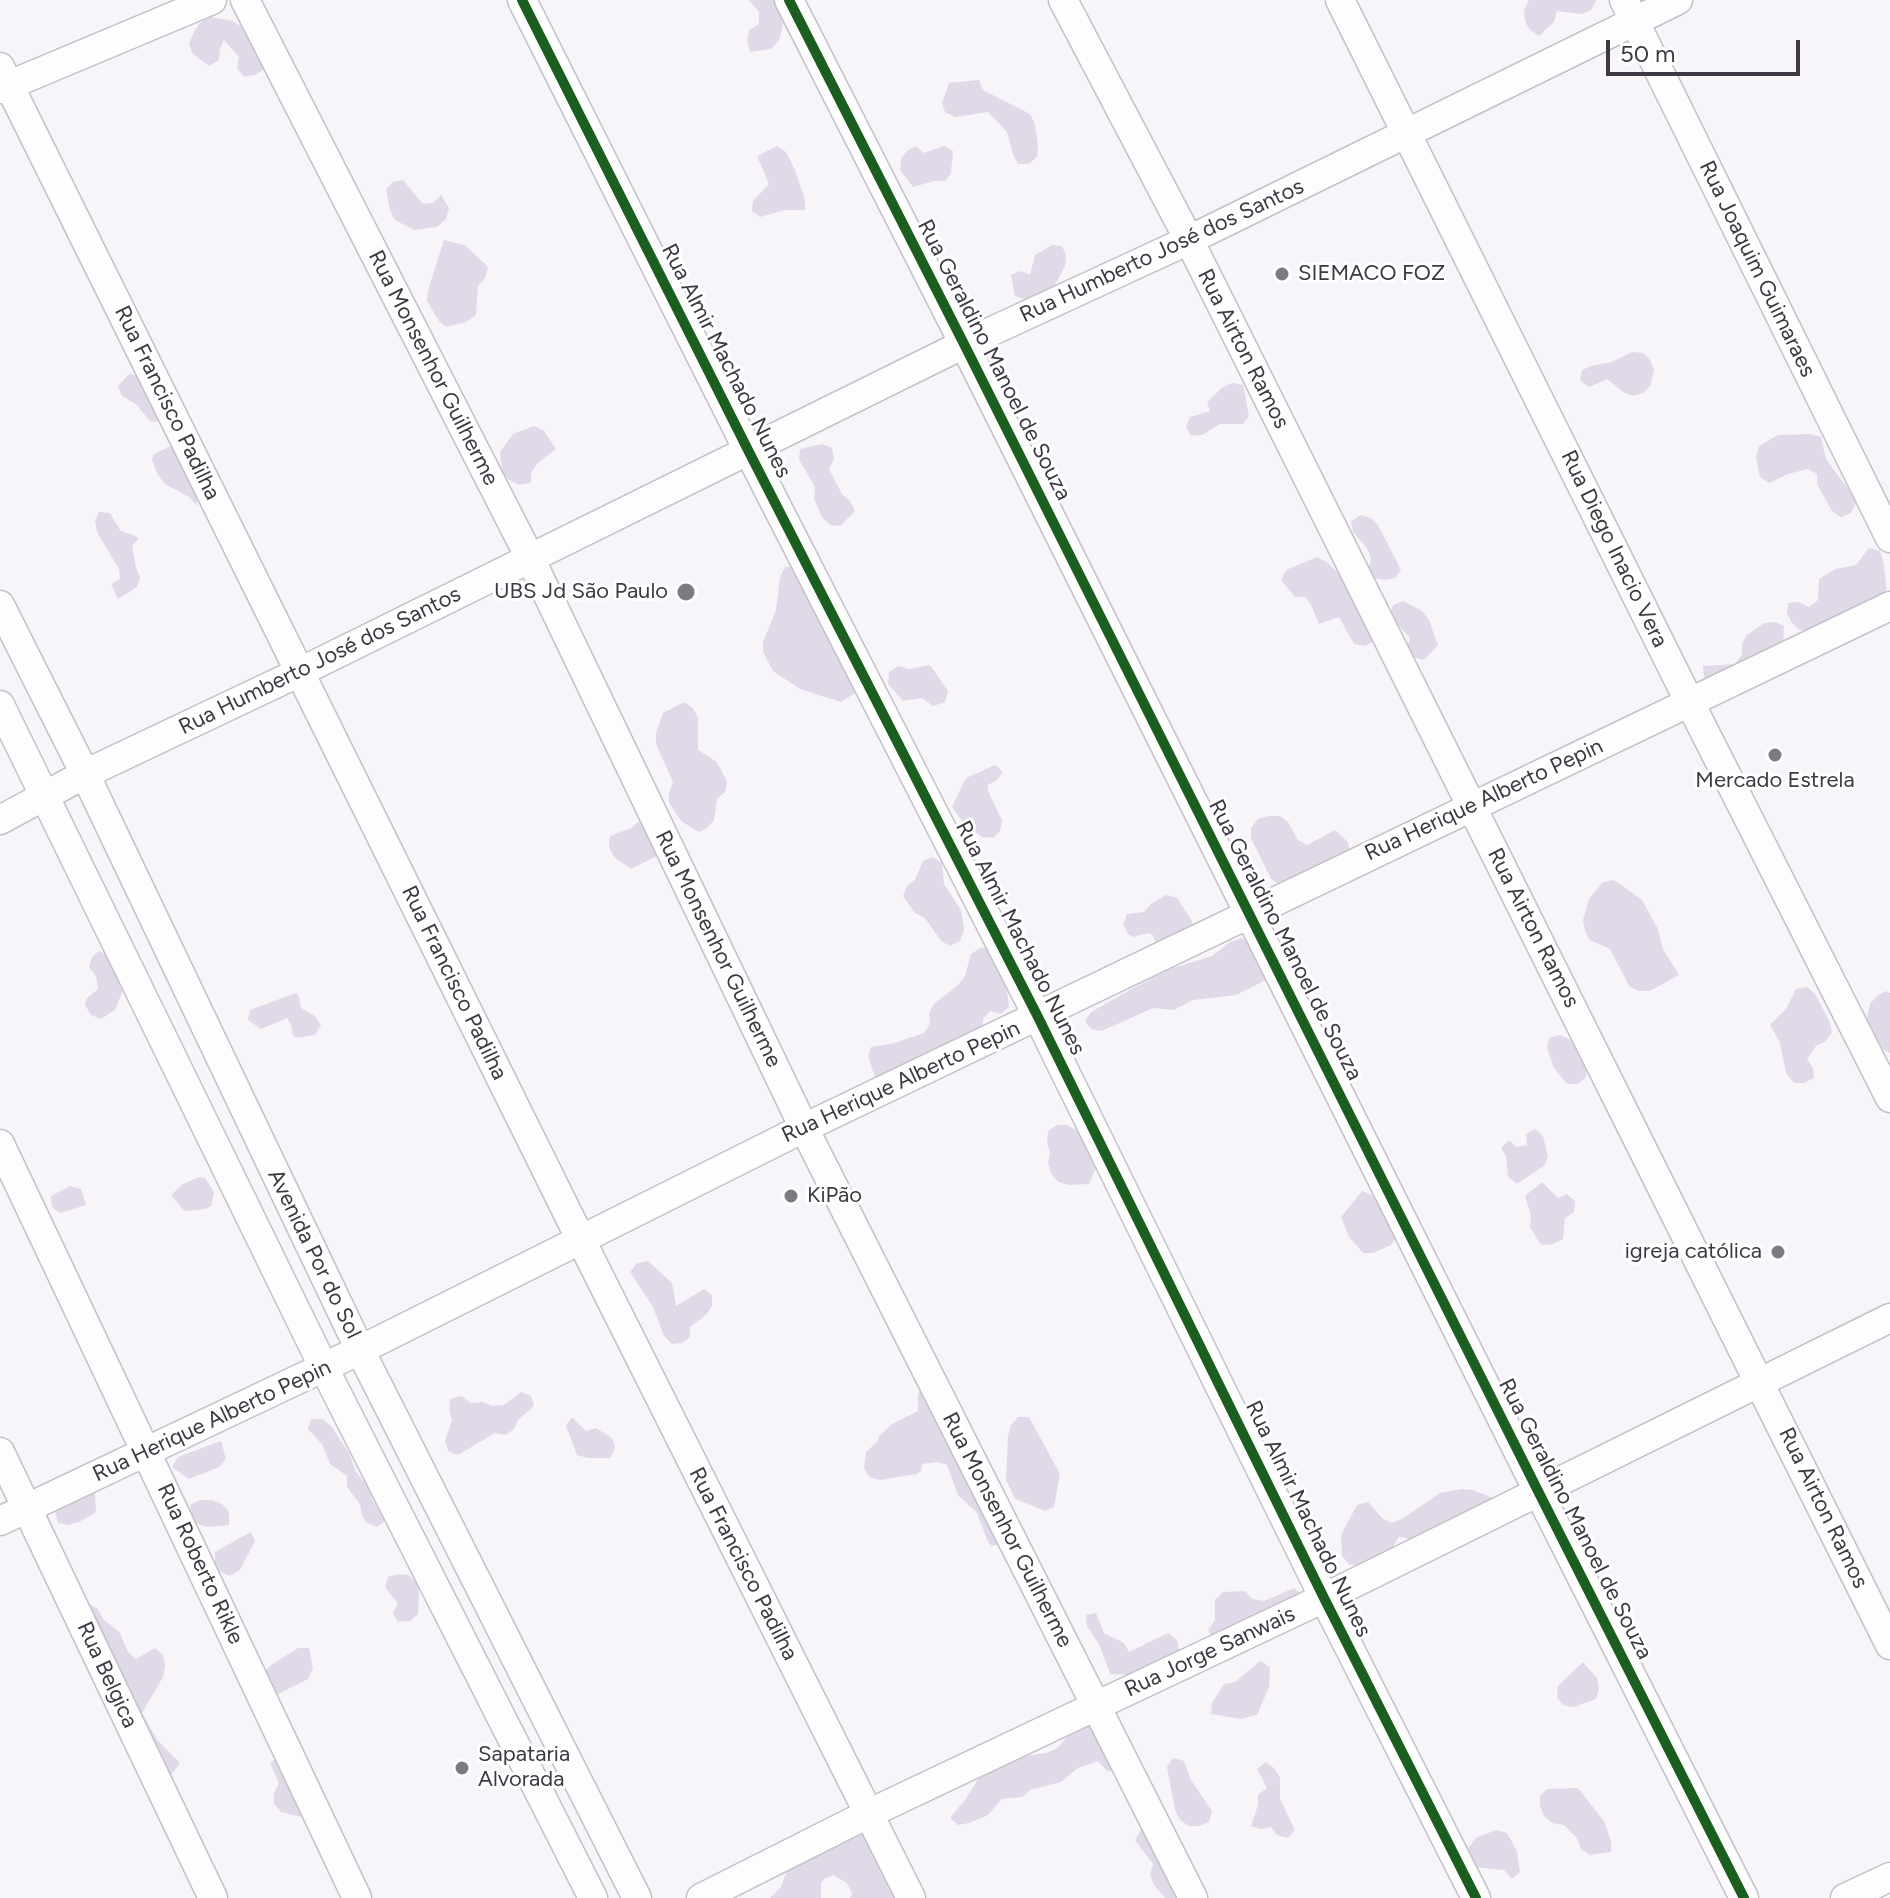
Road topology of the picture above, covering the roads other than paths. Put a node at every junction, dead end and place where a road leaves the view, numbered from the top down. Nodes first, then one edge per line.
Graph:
1 (212, 0) edge
2 (245, 0) edge
3 (522, 0) edge
4 (789, 0) edge
5 (1063, 0) edge
6 (1340, 0) edge
7 (1678, 0) edge
8 (1629, 11) edge
9 (3, 81) edge
10 (1406, 132) junction
11 (1189, 240) junction
12 (964, 344) junction
13 (749, 452) junction
14 (1890, 538) edge
15 (530, 558) junction
16 (0, 605) edge
17 (1890, 606) edge
18 (300, 672) junction
19 (1690, 703) junction
20 (0, 705) edge
21 (85, 774) junction
22 (46, 796) junction
23 (1471, 806) junction
24 (0, 820) edge
25 (1249, 913) junction
26 (1038, 1017) junction
27 (1890, 1098) edge
28 (804, 1128) junction
29 (0, 1144) edge
30 (581, 1240) junction
31 (1890, 1318) edge
32 (360, 1350) junction
33 (324, 1368) junction
34 (1760, 1381) junction
35 (0, 1452) edge
36 (148, 1452) junction
37 (1538, 1491) junction
38 (28, 1508) junction
39 (0, 1521) edge
40 (1324, 1598) junction
41 (1890, 1645) edge
42 (1095, 1706) junction
43 (868, 1814) junction
44 (1890, 1877) edge
45 (213, 1898) edge
46 (357, 1898) edge
47 (593, 1898) edge
48 (637, 1898) edge
49 (701, 1898) edge
50 (911, 1898) edge
51 (1193, 1898) edge
52 (1476, 1898) edge
53 (1744, 1898) edge
54 (1845, 1898) edge

1 - 9 street
2 - 15 street, Rua Monsenhor Guilherme
3 - 13 street, Rua Almir Machado Nunes
4 - 12 street, Rua Geraldino Manoel de Souza
5 - 11 street, Rua Airton Ramos
6 - 10 street, Rua Diego Inacio Vera
7 - 8 street, Rua Humberto José dos Santos
8 - 10 street, Rua Humberto José dos Santos
8 - 14 street, Rua Joaquim Guimaraes
9 - 18 street, Rua Francisco Padilha
10 - 11 street, Rua Humberto José dos Santos
10 - 19 street, Rua Diego Inacio Vera
11 - 12 street, Rua Humberto José dos Santos
11 - 23 street, Rua Airton Ramos
12 - 13 street, Rua Humberto José dos Santos
12 - 25 street, Rua Geraldino Manoel de Souza
13 - 15 street, Rua Humberto José dos Santos
13 - 26 street, Rua Almir Machado Nunes
15 - 18 street, Rua Humberto José dos Santos
15 - 28 street, Rua Monsenhor Guilherme
16 - 21 street, Avenida Por do Sol
17 - 19 street, Rua Herique Alberto Pepin
18 - 21 street, Rua Humberto José dos Santos
18 - 30 street, Rua Francisco Padilha
19 - 23 street, Rua Herique Alberto Pepin
19 - 27 street, Rua Diego Inacio Vera
20 - 22 street, Avenida Por do Sol
21 - 22 street, Rua Humberto José dos Santos
21 - 32 street, Avenida Por do Sol
22 - 24 street, Rua Humberto José dos Santos
22 - 33 street, Avenida Por do Sol
23 - 25 street, Rua Herique Alberto Pepin
23 - 34 street, Rua Airton Ramos
25 - 26 street, Rua Herique Alberto Pepin
25 - 37 street, Rua Geraldino Manoel de Souza
26 - 28 street, Rua Herique Alberto Pepin
26 - 40 street, Rua Almir Machado Nunes
28 - 30 street, Rua Herique Alberto Pepin
28 - 42 street, Rua Monsenhor Guilherme
29 - 36 street, Rua Roberto Rikle
30 - 32 street, Rua Herique Alberto Pepin
30 - 43 street, Rua Francisco Padilha
31 - 34 street, Rua Jorge Sanwais
32 - 33 street, Rua Herique Alberto Pepin
32 - 48 street, Avenida Por do Sol
33 - 36 street, Rua Herique Alberto Pepin
33 - 47 street, Avenida Por do Sol
34 - 37 street, Rua Jorge Sanwais
34 - 41 street, Rua Airton Ramos
35 - 38 street, Rua Belgica
36 - 38 street, Rua Herique Alberto Pepin
36 - 46 street, Rua Roberto Rikle
37 - 40 street, Rua Jorge Sanwais
37 - 53 street, Rua Geraldino Manoel de Souza
38 - 39 street, Rua Herique Alberto Pepin
38 - 45 street, Rua Belgica
40 - 42 street, Rua Jorge Sanwais
40 - 52 street, Rua Almir Machado Nunes
42 - 43 street, Rua Jorge Sanwais
42 - 51 street, Rua Monsenhor Guilherme
43 - 49 street, Rua Jorge Sanwais
43 - 50 street, Rua Francisco Padilha
44 - 54 street

